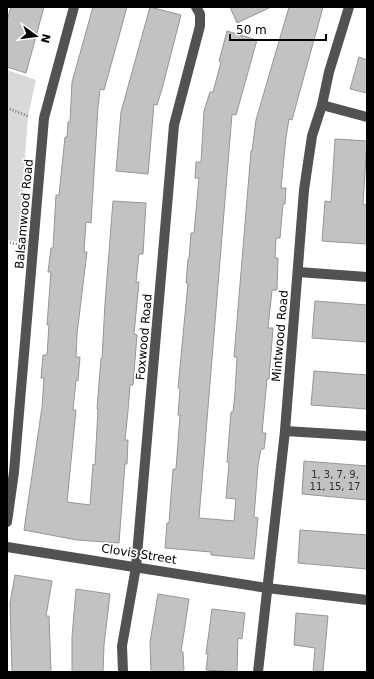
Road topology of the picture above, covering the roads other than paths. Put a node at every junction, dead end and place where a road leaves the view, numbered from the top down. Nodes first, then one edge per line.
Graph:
1 (74, 7) edge
2 (196, 7) edge
3 (349, 7) edge
4 (322, 105) junction
5 (367, 117) edge
6 (298, 272) junction
7 (367, 277) edge
8 (285, 431) junction
9 (367, 436) edge
10 (7, 522) edge
11 (7, 547) edge
12 (136, 567) junction
13 (267, 588) junction
14 (367, 600) edge
15 (123, 672) edge
16 (258, 672) edge

1 - 10 street, Balsamwood Road
2 - 12 street, Foxwood Road
3 - 4 street, Mintwood Road
4 - 5 street
4 - 6 street, Mintwood Road
6 - 7 street
6 - 8 street, Mintwood Road
8 - 9 street
8 - 13 street, Mintwood Road
11 - 12 street, Clovis Street
12 - 13 street, Clovis Street
12 - 15 street, Foxwood Road
13 - 14 street, Clovis Street
13 - 16 street, Mintwood Road

